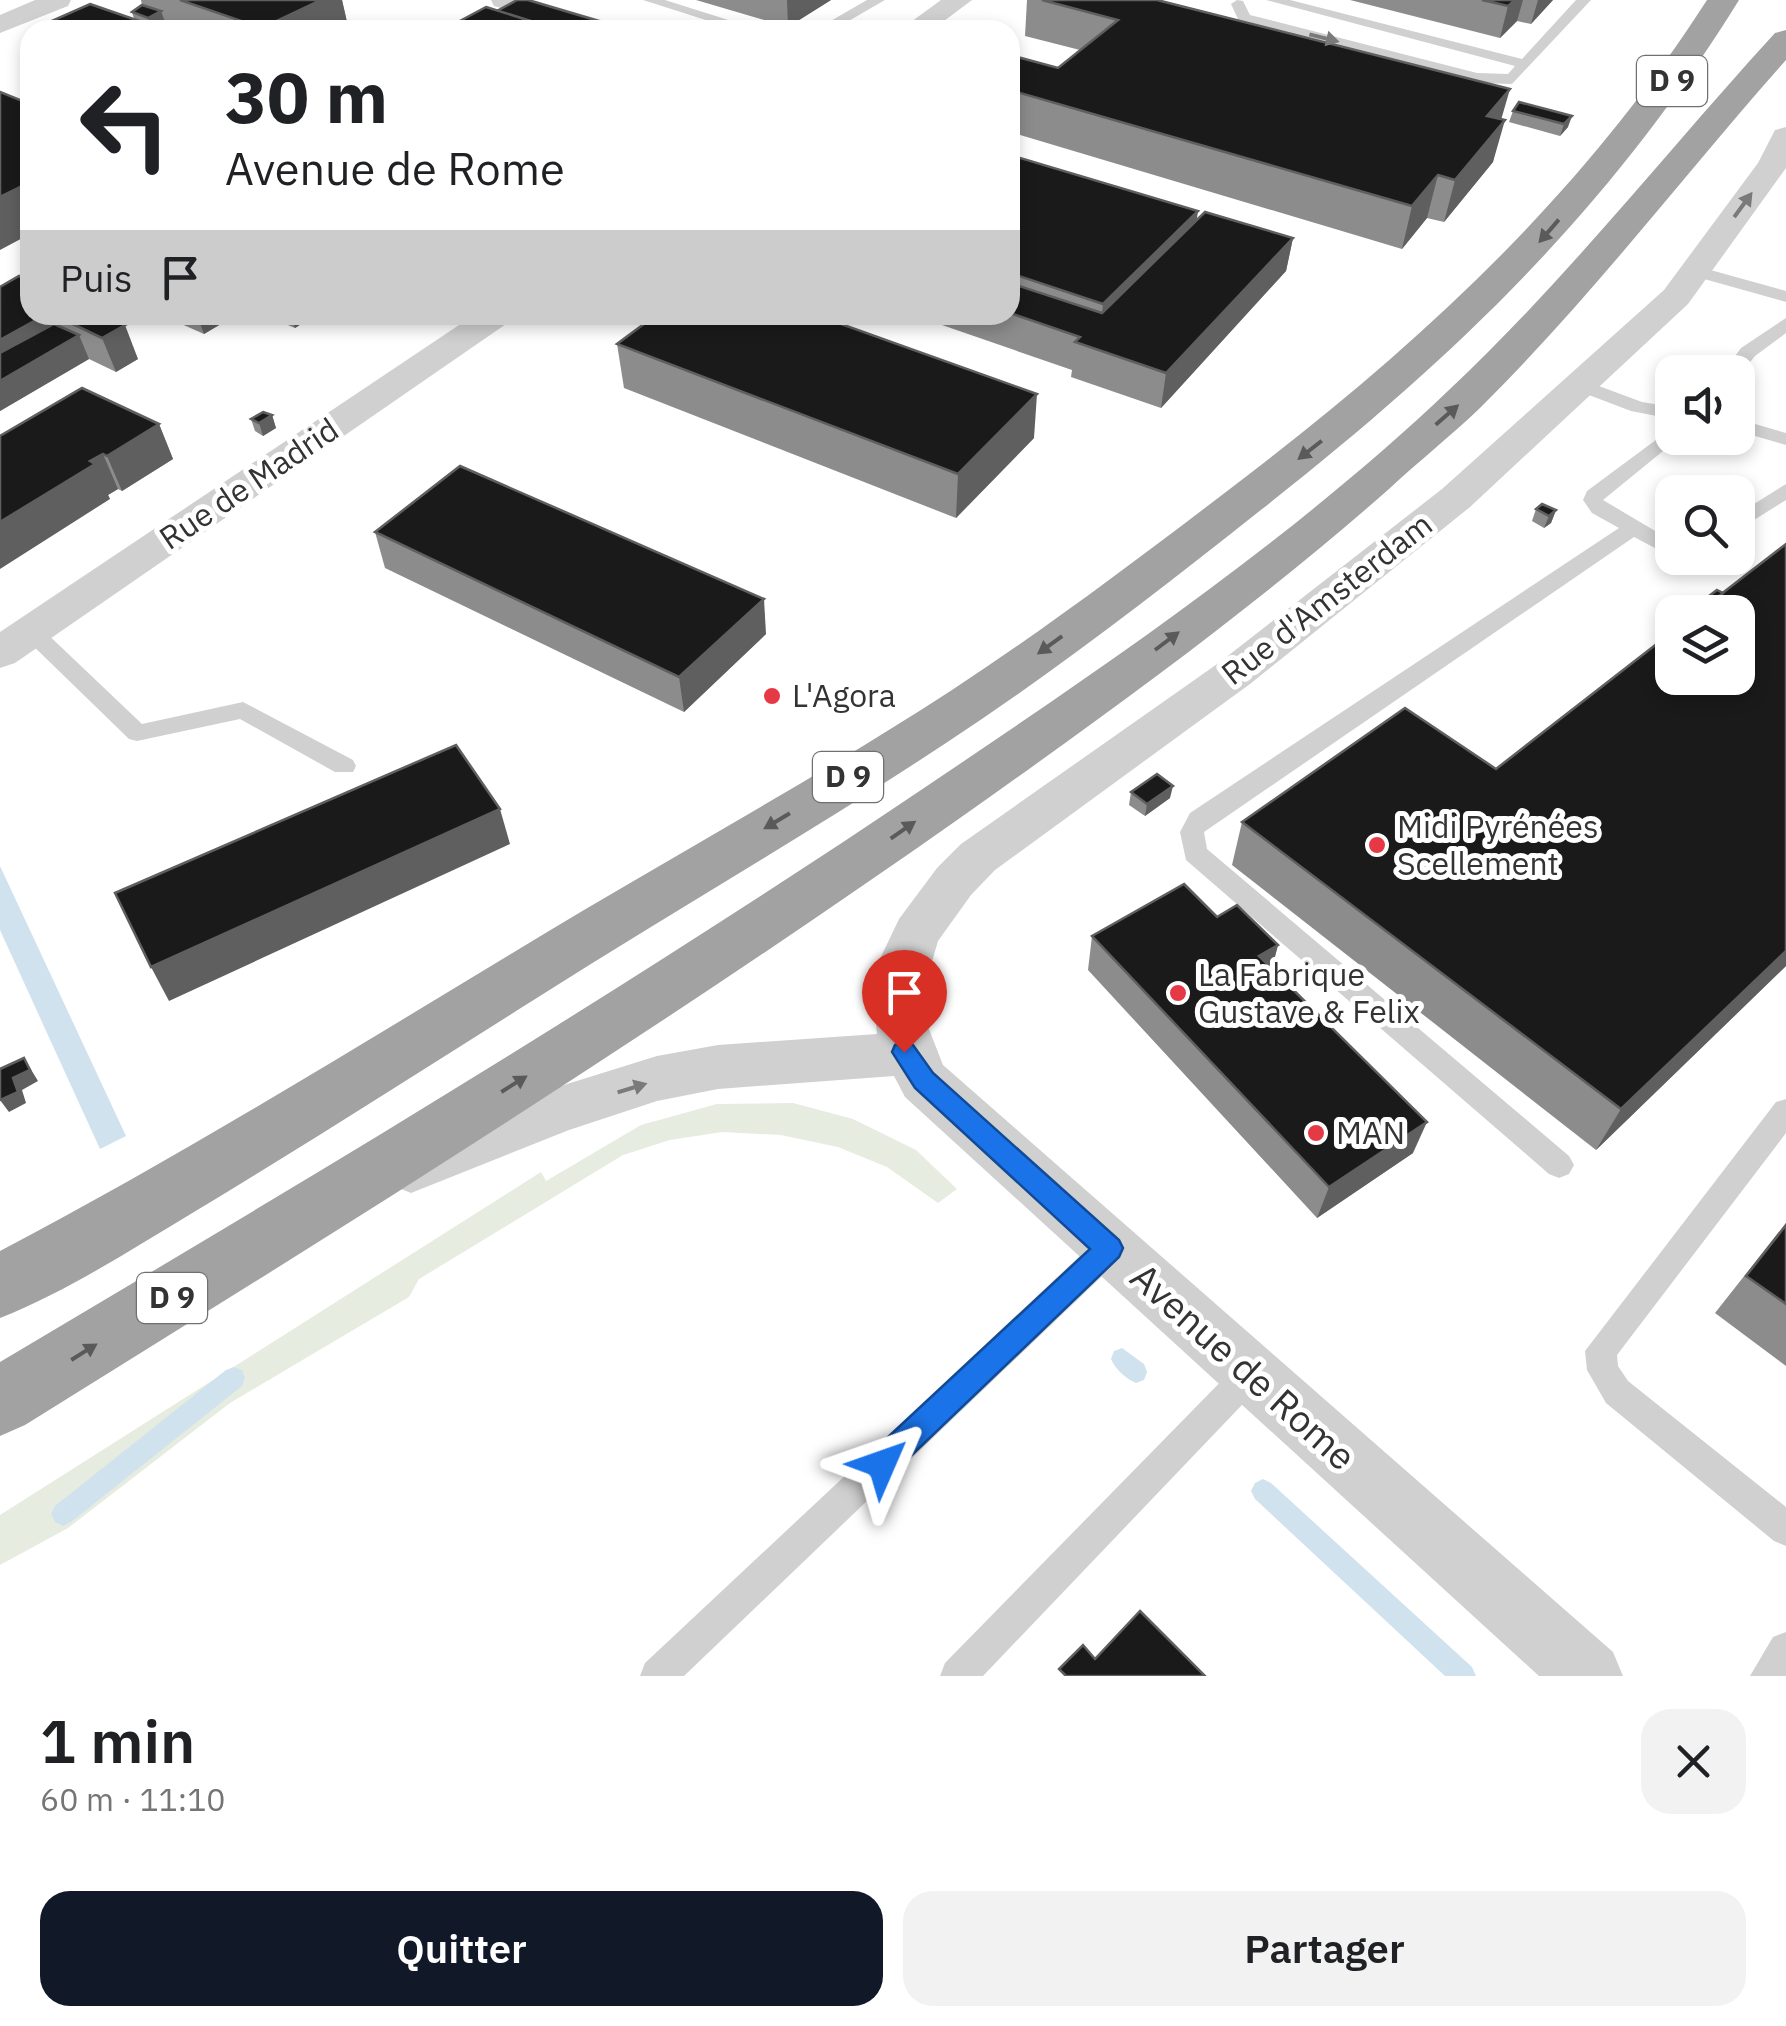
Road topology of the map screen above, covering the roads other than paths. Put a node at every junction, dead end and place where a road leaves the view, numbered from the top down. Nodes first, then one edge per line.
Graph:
1 (58, 0) edge
2 (504, 0) edge
3 (650, 0) edge
4 (878, 0) edge
5 (960, 0) edge
6 (1220, 0) edge
7 (1257, 0) edge
8 (1273, 0) edge
9 (1584, 0) edge
10 (1688, 0) edge
11 (1723, 0) edge
12 (1238, 4) junction
13 (571, 20) edge
14 (719, 20) edge
15 (841, 20) edge
16 (929, 20) edge
17 (0, 25) edge
18 (1778, 28) edge
19 (1525, 64) junction
20 (1786, 136) edge
21 (1612, 156) junction
22 (1696, 270) junction
23 (1786, 297) edge
24 (1786, 324) edge
25 (483, 325) edge
26 (1746, 355) edge
27 (1580, 385) junction
28 (1655, 410) edge
29 (1755, 431) edge
30 (1786, 439) edge
31 (1655, 447) edge
32 (1786, 490) edge
33 (1755, 512) edge
34 (1634, 528) junction
35 (1655, 540) edge
36 (16, 643) edge
37 (344, 766) dead end
38 (904, 1052) junction
39 (1786, 1111) edge
40 (1559, 1166) dead end
41 (342, 1193) junction
42 (1110, 1248) junction
43 (0, 1286) edge
44 (1250, 1374) junction
45 (0, 1400) edge
46 (1786, 1529) edge
47 (1786, 1650) edge
48 (658, 1676) edge
49 (958, 1676) edge
50 (1589, 1676) edge
51 (1768, 1676) edge

1 - 17 street
2 - 13 street
3 - 14 lane
4 - 15 lane
5 - 16 street
6 - 12 lane
7 - 12 lane
8 - 19 lane
9 - 19 lane
10 - 21 highway
11 - 21 highway, D 9
12 -> 19 lane
41 -> 18 highway, D 9
22 -> 20 street, Rue d'Amsterdam
21 -> 43 highway, D 9
22 - 23 lane
22 - 27 street, Rue d'Amsterdam
24 - 26 lane
25 - 36 street, Rue de Madrid
27 - 28 lane
27 - 38 street, Rue d'Amsterdam
29 - 30 lane
31 - 34 lane
32 - 33 lane
34 - 35 lane
34 - 40 lane
36 - 37 lane
41 -> 38 street
38 - 42 street, Avenue de Rome
39 - 46 lane
45 -> 41 highway, D 9
42 - 44 street, Avenue de Rome
42 - 48 lane
44 - 49 lane
44 - 50 street, Avenue de Rome
47 - 51 lane

